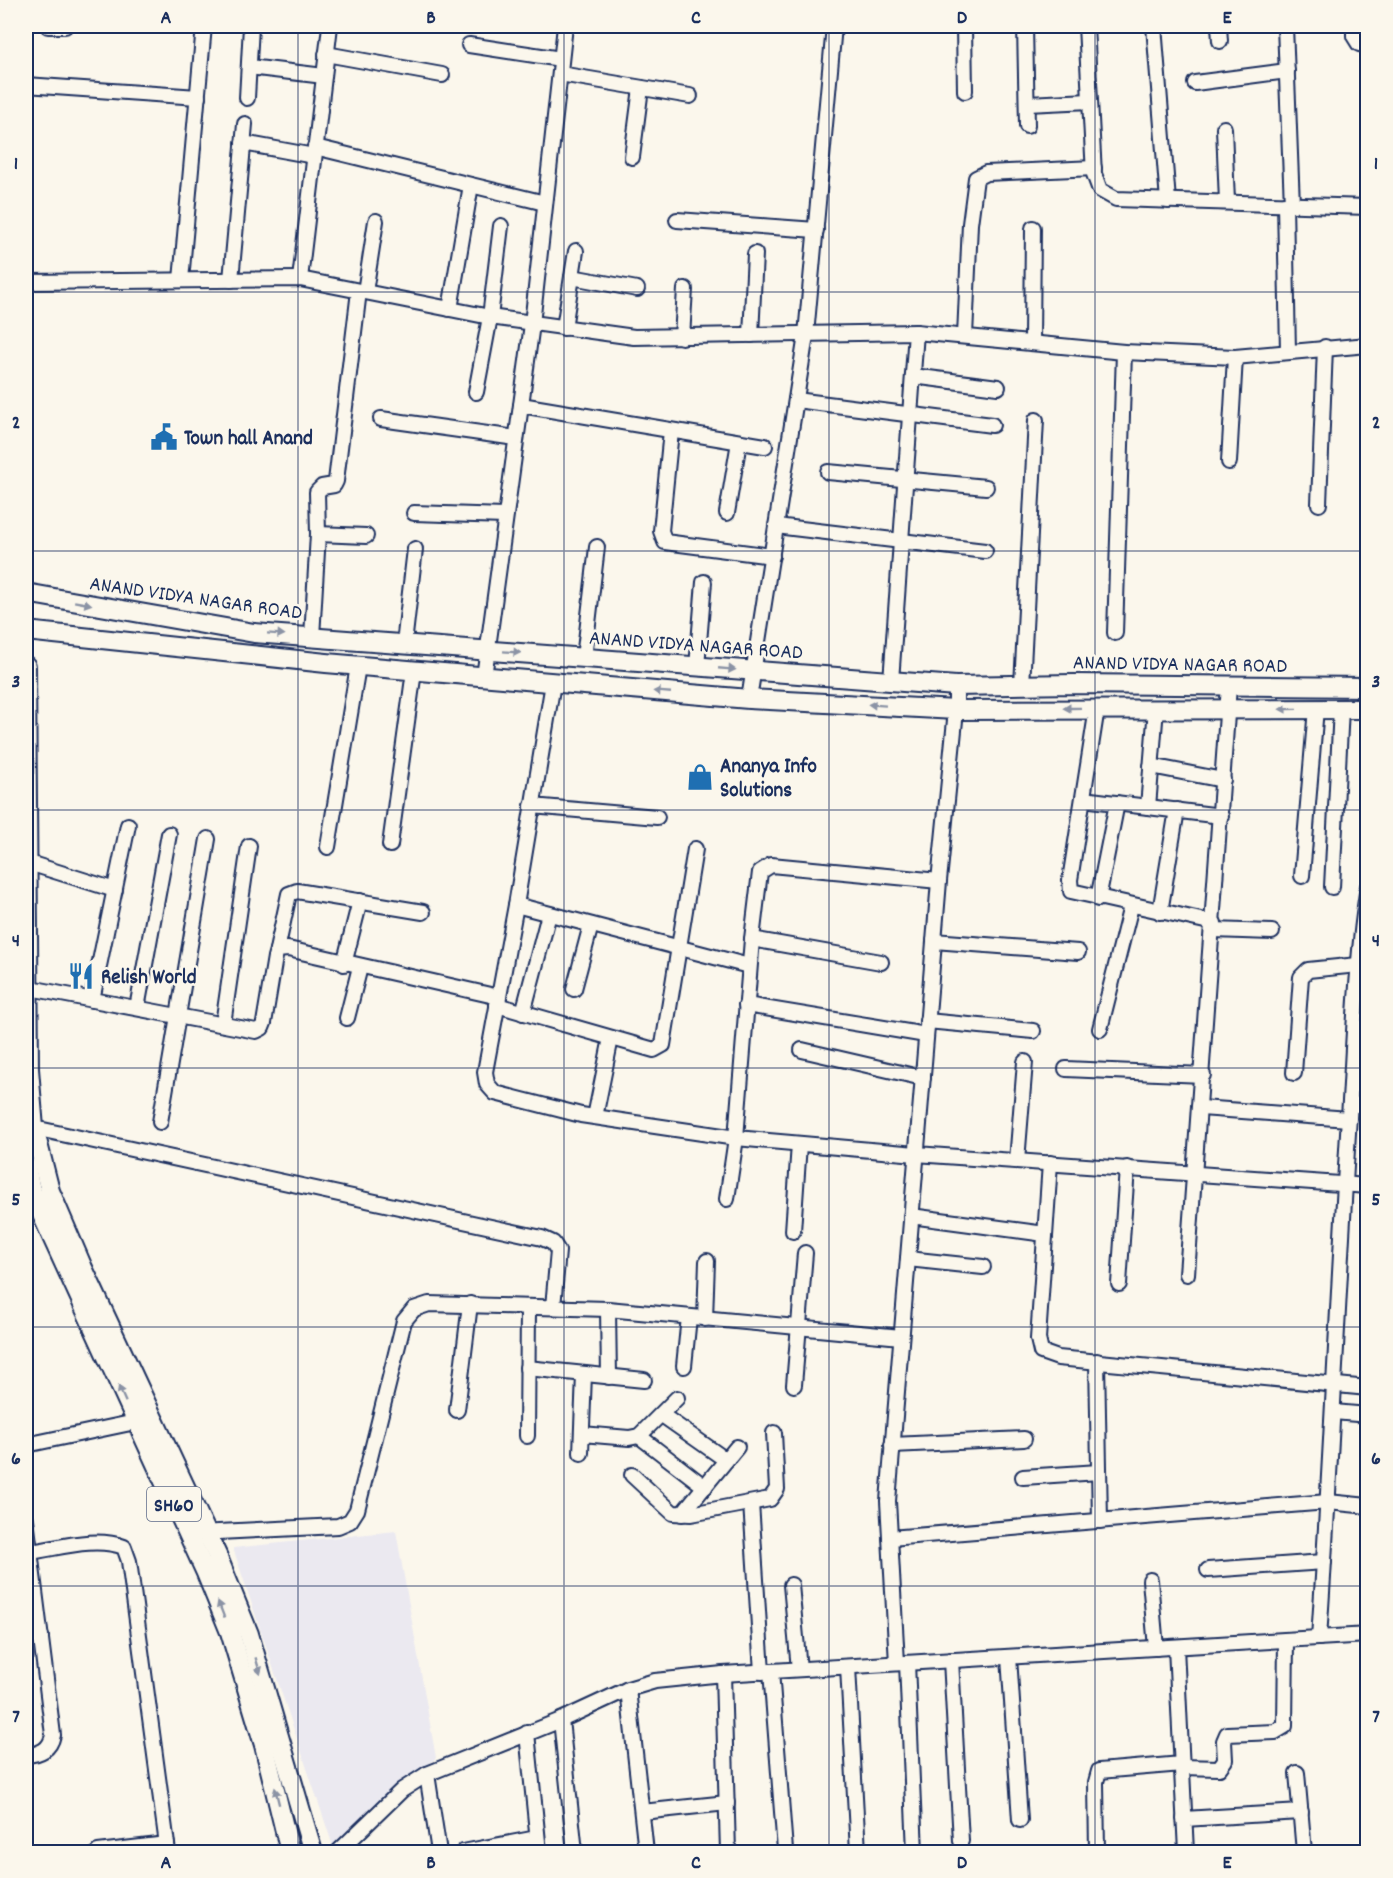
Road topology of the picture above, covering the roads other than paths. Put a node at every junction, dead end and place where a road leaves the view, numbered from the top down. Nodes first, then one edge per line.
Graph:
1 (48, 26) edge
2 (65, 26) edge
3 (204, 26) edge
4 (251, 26) edge
5 (330, 26) edge
6 (565, 26) edge
7 (834, 26) edge
8 (964, 26) edge
9 (1025, 26) edge
10 (1086, 26) edge
11 (1154, 26) edge
12 (1219, 26) edge
13 (1285, 26) edge
14 (1353, 26) edge
15 (1220, 41) dead end
16 (469, 45) dead end
17 (1368, 46) edge
18 (326, 54) junction
19 (561, 59) junction
20 (249, 67) junction
21 (1287, 71) junction
22 (560, 74) junction
23 (442, 75) dead end
24 (324, 76) junction
25 (1195, 83) dead end
26 (26, 86) edge
27 (641, 88) junction
28 (965, 91) dead end
29 (690, 96) dead end
30 (198, 97) junction
31 (248, 98) dead end
32 (1090, 101) junction
33 (1027, 104) junction
34 (245, 124) dead end
35 (1027, 126) dead end
36 (1224, 128) dead end
37 (243, 143) junction
38 (315, 152) junction
39 (632, 157) dead end
40 (1094, 168) junction
41 (471, 185) junction
42 (1168, 201) junction
43 (1227, 202) junction
44 (545, 203) junction
45 (1288, 204) junction
46 (1368, 207) edge
47 (677, 220) dead end
48 (376, 221) dead end
49 (501, 226) dead end
50 (1033, 228) dead end
51 (816, 230) junction
52 (576, 251) dead end
53 (755, 254) dead end
54 (572, 277) junction
55 (300, 279) junction
56 (181, 280) junction
57 (231, 280) junction
58 (26, 282) edge
59 (637, 289) dead end
60 (685, 289) dead end
61 (362, 292) junction
62 (450, 309) junction
63 (490, 317) junction
64 (532, 324) junction
65 (564, 328) junction
66 (916, 332) junction
67 (751, 335) junction
68 (806, 335) junction
69 (966, 336) junction
70 (682, 337) junction
71 (1032, 343) junction
72 (1368, 345) edge
73 (1325, 347) junction
74 (1288, 351) junction
75 (1124, 352) junction
76 (1235, 357) junction
77 (913, 376) junction
78 (998, 387) dead end
79 (476, 392) dead end
80 (796, 400) junction
81 (520, 405) junction
82 (910, 413) junction
83 (381, 419) dead end
84 (1036, 420) dead end
85 (992, 425) dead end
86 (672, 431) junction
87 (516, 438) junction
88 (739, 442) junction
89 (765, 446) dead end
90 (1229, 462) dead end
91 (828, 472) dead end
92 (906, 478) junction
93 (986, 487) dead end
94 (1319, 504) dead end
95 (414, 513) dead end
96 (727, 513) dead end
97 (506, 516) junction
98 (776, 526) junction
99 (318, 534) junction
100 (366, 536) dead end
101 (901, 543) junction
102 (597, 547) dead end
103 (415, 549) dead end
104 (985, 551) dead end
105 (772, 556) junction
106 (704, 582) dead end
107 (26, 593) edge
108 (26, 631) edge
109 (1114, 633) dead end
110 (312, 637) junction
111 (404, 644) junction
112 (487, 650) junction
113 (584, 658) junction
114 (26, 666) edge
115 (358, 666) junction
116 (697, 667) junction
117 (414, 671) junction
118 (754, 671) junction
119 (484, 676) junction
120 (891, 681) junction
121 (553, 682) junction
122 (1022, 685) junction
123 (956, 686) junction
124 (1230, 686) junction
125 (1368, 687) edge
126 (749, 699) junction
127 (1097, 708) junction
128 (1156, 708) junction
129 (1316, 708) junction
130 (1341, 708) junction
131 (1368, 709) edge
132 (956, 710) junction
133 (1227, 710) junction
134 (1151, 766) junction
135 (1223, 780) junction
136 (1083, 799) junction
137 (1117, 803) junction
138 (532, 806) junction
139 (1148, 807) junction
140 (1177, 810) junction
141 (1221, 816) junction
142 (657, 817) dead end
143 (128, 825) dead end
144 (170, 834) dead end
145 (208, 839) dead end
146 (390, 845) dead end
147 (249, 846) dead end
148 (328, 847) dead end
149 (695, 849) dead end
150 (29, 863) junction
151 (1302, 876) dead end
152 (939, 881) junction
153 (1368, 886) edge
154 (1332, 887) dead end
155 (115, 890) junction
156 (1098, 899) junction
157 (360, 901) junction
158 (1366, 903) edge
159 (516, 905) junction
160 (1131, 906) junction
161 (423, 912) dead end
162 (1160, 912) junction
163 (549, 914) junction
164 (591, 925) junction
165 (1214, 927) junction
166 (1272, 932) dead end
167 (752, 939) junction
168 (934, 941) junction
169 (681, 948) junction
170 (278, 950) junction
171 (1078, 952) dead end
172 (881, 962) dead end
173 (344, 963) junction
174 (1358, 965) junction
175 (749, 966) junction
176 (360, 967) junction
177 (30, 988) junction
178 (574, 989) dead end
179 (92, 1000) junction
180 (498, 1001) junction
181 (746, 1005) junction
182 (137, 1008) junction
183 (524, 1013) junction
184 (179, 1016) junction
185 (347, 1018) dead end
186 (223, 1024) junction
187 (927, 1028) junction
188 (1100, 1029) dead end
189 (1033, 1031) dead end
190 (611, 1038) junction
191 (27, 1045) edge
192 (802, 1050) dead end
193 (1025, 1062) dead end
194 (27, 1069) edge
195 (1066, 1069) dead end
196 (1294, 1073) dead end
197 (1203, 1075) junction
198 (922, 1078) junction
199 (1350, 1104) junction
200 (1368, 1106) edge
201 (1201, 1108) junction
202 (595, 1118) junction
203 (1349, 1119) junction
204 (160, 1122) dead end
205 (34, 1128) junction
206 (736, 1138) junction
207 (799, 1144) junction
208 (916, 1154) junction
209 (1017, 1161) junction
210 (1050, 1163) junction
211 (26, 1166) edge
212 (1128, 1168) junction
213 (1196, 1173) junction
214 (1343, 1184) junction
215 (1368, 1185) edge
216 (727, 1199) dead end
217 (911, 1216) junction
218 (793, 1231) dead end
219 (1045, 1234) junction
220 (805, 1253) dead end
221 (908, 1259) junction
222 (707, 1261) dead end
223 (983, 1267) dead end
224 (1187, 1274) dead end
225 (1119, 1284) dead end
226 (470, 1304) junction
227 (553, 1306) junction
228 (528, 1307) junction
229 (608, 1309) junction
230 (689, 1317) junction
231 (705, 1318) junction
232 (799, 1328) junction
233 (901, 1337) junction
234 (1097, 1361) junction
235 (684, 1366) dead end
236 (527, 1368) junction
237 (584, 1374) junction
238 (609, 1377) junction
239 (644, 1380) dead end
240 (794, 1385) dead end
241 (1336, 1386) junction
242 (1368, 1388) edge
243 (677, 1398) dead end
244 (457, 1410) dead end
245 (1334, 1412) junction
246 (662, 1415) junction
247 (1368, 1415) edge
248 (144, 1421) junction
249 (774, 1433) dead end
250 (582, 1434) junction
251 (527, 1436) dead end
252 (639, 1437) junction
253 (1024, 1439) dead end
254 (26, 1445) edge
255 (892, 1445) junction
256 (737, 1447) dead end
257 (581, 1453) dead end
258 (726, 1460) junction
259 (1099, 1472) junction
260 (632, 1475) dead end
261 (1023, 1477) dead end
262 (705, 1487) junction
263 (1328, 1502) junction
264 (751, 1503) junction
265 (1368, 1506) edge
266 (682, 1514) junction
267 (26, 1519) edge
268 (1100, 1521) junction
269 (197, 1533) junction
270 (890, 1538) junction
271 (30, 1552) junction
272 (1324, 1562) junction
273 (1208, 1570) dead end
274 (30, 1573) edge
275 (1150, 1580) dead end
276 (791, 1586) dead end
277 (1368, 1635) edge
278 (41, 1636) junction
279 (26, 1638) edge
280 (1319, 1638) junction
281 (1286, 1640) junction
282 (1176, 1647) junction
283 (1156, 1648) junction
284 (1009, 1657) junction
285 (951, 1660) junction
286 (902, 1663) junction
287 (848, 1667) junction
288 (799, 1670) junction
289 (767, 1671) junction
290 (723, 1674) junction
291 (628, 1689) junction
292 (561, 1720) junction
293 (527, 1733) junction
294 (26, 1755) edge
295 (1182, 1765) junction
296 (1297, 1773) dead end
297 (427, 1774) junction
298 (727, 1803) junction
299 (642, 1812) junction
300 (1301, 1812) junction
301 (1184, 1819) junction
302 (1020, 1820) dead end
303 (537, 1838) junction
304 (961, 1841) dead end
305 (167, 1848) edge
306 (502, 1849) edge
307 (785, 1850) dead end
308 (98, 1852) edge
309 (291, 1852) edge
310 (313, 1852) edge
311 (338, 1852) edge
312 (439, 1852) edge
313 (464, 1852) edge
314 (539, 1852) edge
315 (575, 1852) edge
316 (646, 1852) edge
317 (728, 1852) edge
318 (858, 1852) edge
319 (915, 1852) edge
320 (1097, 1852) edge
321 (1186, 1852) edge
322 (1304, 1852) edge

1 - 2 street
3 - 30 street
4 - 20 street
5 - 18 street
6 - 19 street
7 - 51 street
8 - 28 street
9 - 33 street
10 - 32 street
11 - 42 street
12 - 15 street
13 - 21 street
14 - 17 street
16 - 19 street
18 - 23 street
18 - 24 street
19 - 22 street
20 - 24 street
20 - 31 street
21 - 25 street
21 - 45 street
22 - 27 street
22 - 44 street
24 - 38 street
26 - 30 street
27 - 29 street
27 - 39 street
30 - 56 street
32 - 33 street
32 - 40 street
33 - 35 street
34 - 37 street
36 - 43 street
37 - 38 street
37 - 57 street
38 - 41 street
38 - 55 street
40 - 42 street
40 - 69 street
41 - 44 street
41 - 62 street
42 - 43 street
43 - 45 street
44 - 64 street
45 - 46 street
45 - 74 street
47 - 51 street
48 - 61 street
49 - 63 street
50 - 71 street
51 - 68 street
52 - 54 street
53 - 67 street
54 - 59 street
54 - 65 street
55 - 57 street
55 - 61 street
56 - 57 street
56 - 58 street
60 - 70 street
61 - 62 street
61 - 99 street
62 - 63 street
63 - 64 street
63 - 79 street
64 - 65 street
64 - 81 street
65 - 70 street
66 - 68 street
66 - 69 street
66 - 77 street
67 - 68 street
67 - 70 street
68 - 80 street
69 - 71 street
71 - 75 street
72 - 73 street
73 - 74 street
73 - 94 street
74 - 76 street
75 - 76 street
75 - 109 street
76 - 90 street
77 - 78 street
77 - 82 street
80 - 82 street
80 - 98 street
81 - 86 street
81 - 87 street
82 - 85 street
82 - 92 street
83 - 87 street
84 - 122 street
86 - 88 street
86 - 105 street
87 - 97 street
88 - 89 street
88 - 96 street
91 - 92 street
92 - 93 street
92 - 101 street
95 - 97 street
97 - 112 street
98 - 101 street
98 - 105 street
99 - 100 street
99 - 110 street
101 - 104 street
101 - 120 street
102 - 113 street
103 - 111 street
105 - 118 street
106 - 116 street
107 -> 110 main road, ANAND VIDYA NAGAR ROAD
108 - 115 main road, ANAND VIDYA NAGAR ROAD
110 - 111 main road, ANAND VIDYA NAGAR ROAD
111 - 112 main road, ANAND VIDYA NAGAR ROAD
112 -> 113 main road, ANAND VIDYA NAGAR ROAD
112 - 119 street
113 - 116 main road, ANAND VIDYA NAGAR ROAD
114 - 150 main road
115 - 117 main road, ANAND VIDYA NAGAR ROAD
115 - 148 street
116 -> 118 main road, ANAND VIDYA NAGAR ROAD
117 - 119 main road, ANAND VIDYA NAGAR ROAD
117 - 146 street
118 - 120 main road, ANAND VIDYA NAGAR ROAD
118 - 126 street
119 - 121 main road, ANAND VIDYA NAGAR ROAD
120 - 123 main road, ANAND VIDYA NAGAR ROAD
126 -> 121 main road, ANAND VIDYA NAGAR ROAD
121 - 138 street
122 - 123 main road, ANAND VIDYA NAGAR ROAD
122 - 124 main road, ANAND VIDYA NAGAR ROAD
123 - 132 street
124 - 125 main road, ANAND VIDYA NAGAR ROAD
124 - 133 street
132 -> 126 main road, ANAND VIDYA NAGAR ROAD
127 - 128 main road, ANAND VIDYA NAGAR ROAD
127 -> 132 main road, ANAND VIDYA NAGAR ROAD
127 - 136 street
128 - 133 main road, ANAND VIDYA NAGAR ROAD
128 - 134 street
129 - 130 main road, ANAND VIDYA NAGAR ROAD
129 -> 133 main road, ANAND VIDYA NAGAR ROAD
129 - 151 street
130 - 131 main road, ANAND VIDYA NAGAR ROAD
130 - 154 street
132 - 152 street
133 - 135 street
134 - 135 street
134 - 139 street
135 - 141 street
136 - 137 street
136 - 156 street
137 - 139 street
137 - 156 street
138 - 142 street
138 - 159 street
139 - 140 street
140 - 141 street
140 - 162 street
141 - 165 street
143 - 155 street
144 - 182 street
145 - 184 street
147 - 186 street
149 - 169 street
150 - 155 street
150 - 177 main road
152 - 167 street
152 - 168 street
153 - 158 street
155 - 179 street
156 - 160 street
157 - 161 street
157 - 170 street
157 - 173 street
158 - 174 street
159 - 163 street
159 - 180 street
160 - 162 street
160 - 188 street
162 - 165 street
163 - 164 street
163 - 183 street
164 - 169 street
164 - 178 street
165 - 166 street
165 - 197 street
167 - 172 street
167 - 175 street
168 - 171 street
168 - 187 street
169 - 175 street
169 - 190 street
170 - 173 street
170 - 186 street
173 - 176 street
174 - 196 street
174 - 199 street
175 - 181 street
176 - 180 street
176 - 185 street
177 - 179 street
177 - 191 main road
179 - 182 street
180 - 183 street
180 - 202 street
181 - 187 street
181 - 206 street
182 - 184 street
183 - 190 street
184 - 186 street
184 - 204 street
187 - 189 street
187 - 198 street
190 - 202 street
191 - 194 main road
192 - 198 street
193 - 209 street
194 - 205 main road, SH60
195 - 197 street
197 - 201 street
198 - 208 street
199 - 200 street
199 - 203 street
201 - 203 street
201 - 213 street
202 - 206 street
203 - 214 street
205 - 227 street
205 - 248 main road, SH60
206 - 207 street
206 - 216 street
207 - 208 street
207 - 218 street
208 - 209 street
208 - 217 street
209 - 210 street
210 - 212 street
210 - 219 street
248 -> 211 main road, SH60
212 - 213 street
212 - 225 street
213 - 214 street
213 - 224 street
214 - 215 street
214 - 241 street
217 - 219 street
217 - 221 street
219 - 234 street
220 - 232 street
221 - 223 street
221 - 233 street
222 - 231 street
226 - 228 street
226 - 244 street
226 - 269 street
227 - 228 street
227 - 229 street
228 - 236 street
229 - 230 street
229 - 238 street
230 - 231 street
230 - 235 street
231 - 232 street
232 - 233 street
232 - 240 street
233 - 255 street
234 - 241 street
234 - 259 street
236 - 237 street
236 - 251 street
237 - 238 street
237 - 250 street
238 - 239 street
241 - 242 street
241 - 245 street
243 - 246 street
245 - 247 street
245 - 263 street
246 - 252 street
246 - 258 street
248 - 254 street
248 - 269 main road, SH60
249 - 264 street
250 - 252 street
250 - 257 street
252 - 262 street
253 - 255 street
255 - 270 street
256 - 258 street
258 - 262 street
259 - 261 street
259 - 268 street
260 - 266 street
262 - 266 street
263 - 265 street
263 - 268 street
263 - 272 street
264 - 266 street
264 - 289 street
267 - 271 street
268 - 270 street
309 -> 269 main road, SH60
269 -> 310 main road, SH60
270 - 286 street
271 - 274 street
271 - 305 street
272 - 273 street
272 - 280 street
274 - 278 street
275 - 283 street
276 - 288 street
277 - 280 street
278 - 279 street
278 - 294 street
280 - 281 street
281 - 282 street
281 - 295 street
282 - 283 street
282 - 295 street
283 - 284 street
284 - 285 street
284 - 302 street
285 - 286 street
285 - 304 street
286 - 287 street
286 - 319 street
287 - 288 street
287 - 318 street
288 - 289 street
289 - 290 street
289 - 307 street
290 - 291 street
290 - 298 street
291 - 292 street
291 - 299 street
292 - 293 street
292 - 315 street
293 - 297 street
293 - 303 street
295 - 301 street
295 - 320 street
296 - 300 street
297 - 311 street
297 - 312 street
298 - 299 street
298 - 317 street
299 - 316 street
300 - 301 street
300 - 322 street
301 - 321 street
303 - 306 street
303 - 314 street
305 - 308 street
306 - 313 street

